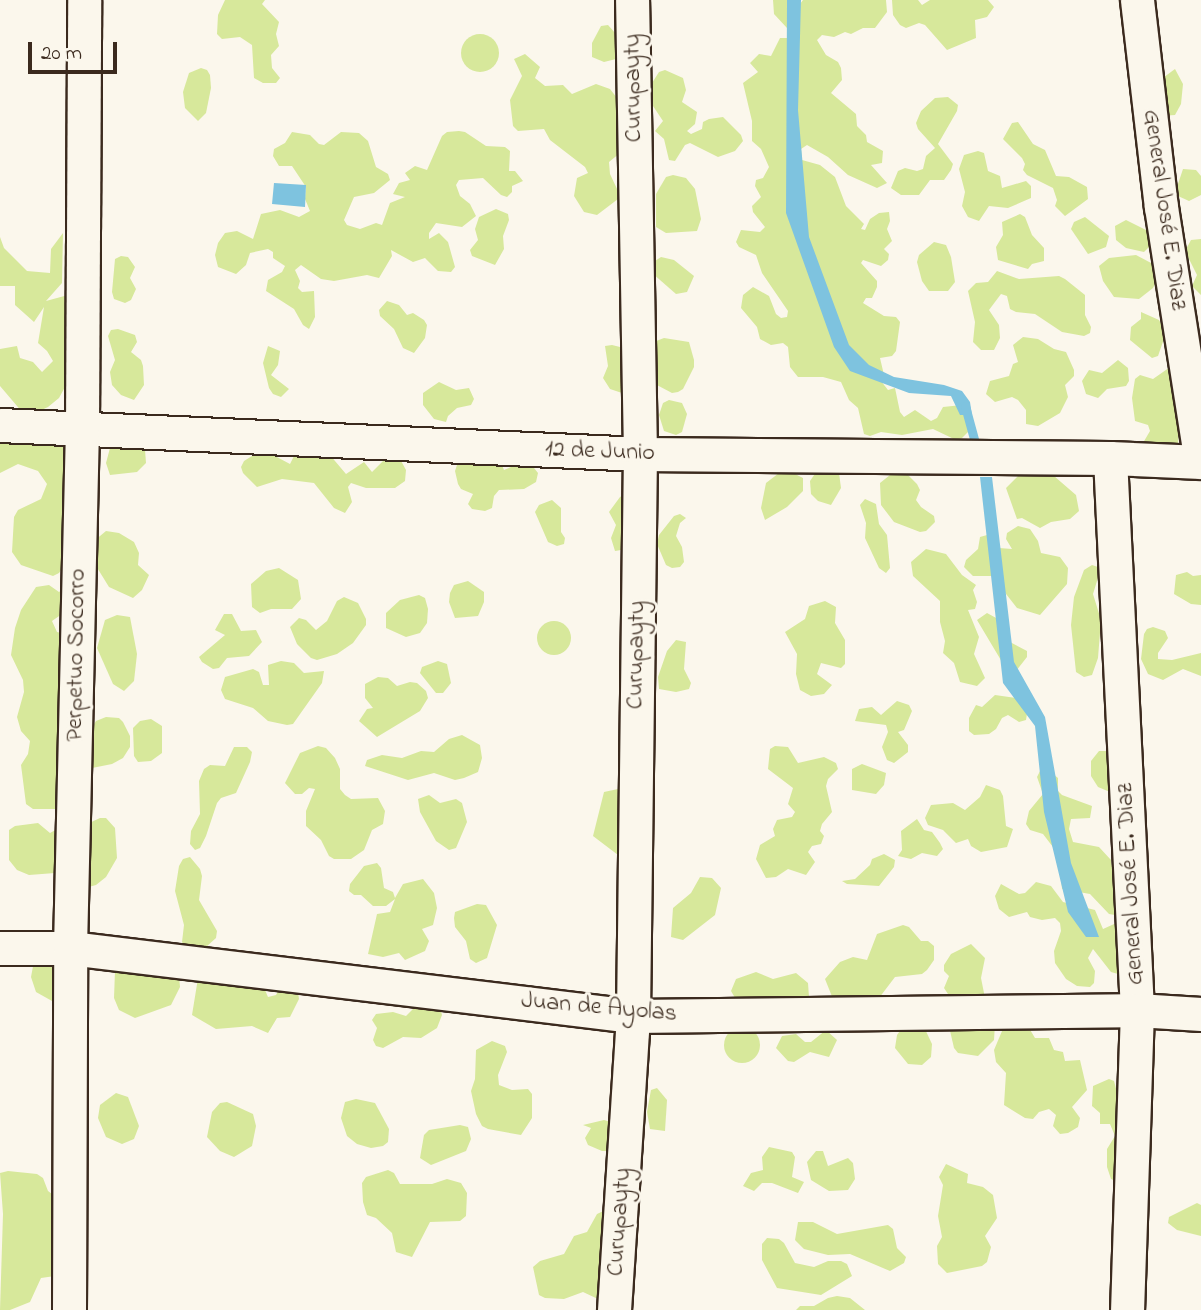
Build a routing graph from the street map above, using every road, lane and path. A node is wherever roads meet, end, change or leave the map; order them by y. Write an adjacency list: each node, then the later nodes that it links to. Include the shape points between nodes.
1 (84, 0): 5 (street, Perpetuo Socorro)
2 (632, 0): 6 (street, Curupayty)
3 (1137, 0): 8 (street, General José E. Diaz, via 1161,207)
4 (0, 425): 5 (street, 12 de Junio)
5 (82, 427): 6 (street, 12 de Junio); 10 (street, Perpetuo Socorro)
6 (640, 454): 7 (street, 12 de Junio); 13 (street, Curupayty)
7 (1110, 458): 8 (street, 12 de Junio); 11 (street, General José E. Diaz)
8 (1201, 462)
9 (0, 948): 10 (street, Juan de Ayolas)
10 (70, 948): 13 (street, Juan de Ayolas); 14 (street, Perpetuo Socorro)
11 (1137, 1010): 12 (street, Juan de Ayolas); 13 (street, Juan de Ayolas); 16 (street, General José E. Diaz)
12 (1201, 1014)
13 (633, 1016): 15 (street, Curupayty)
14 (69, 1310)
15 (614, 1310)
16 (1127, 1310)

